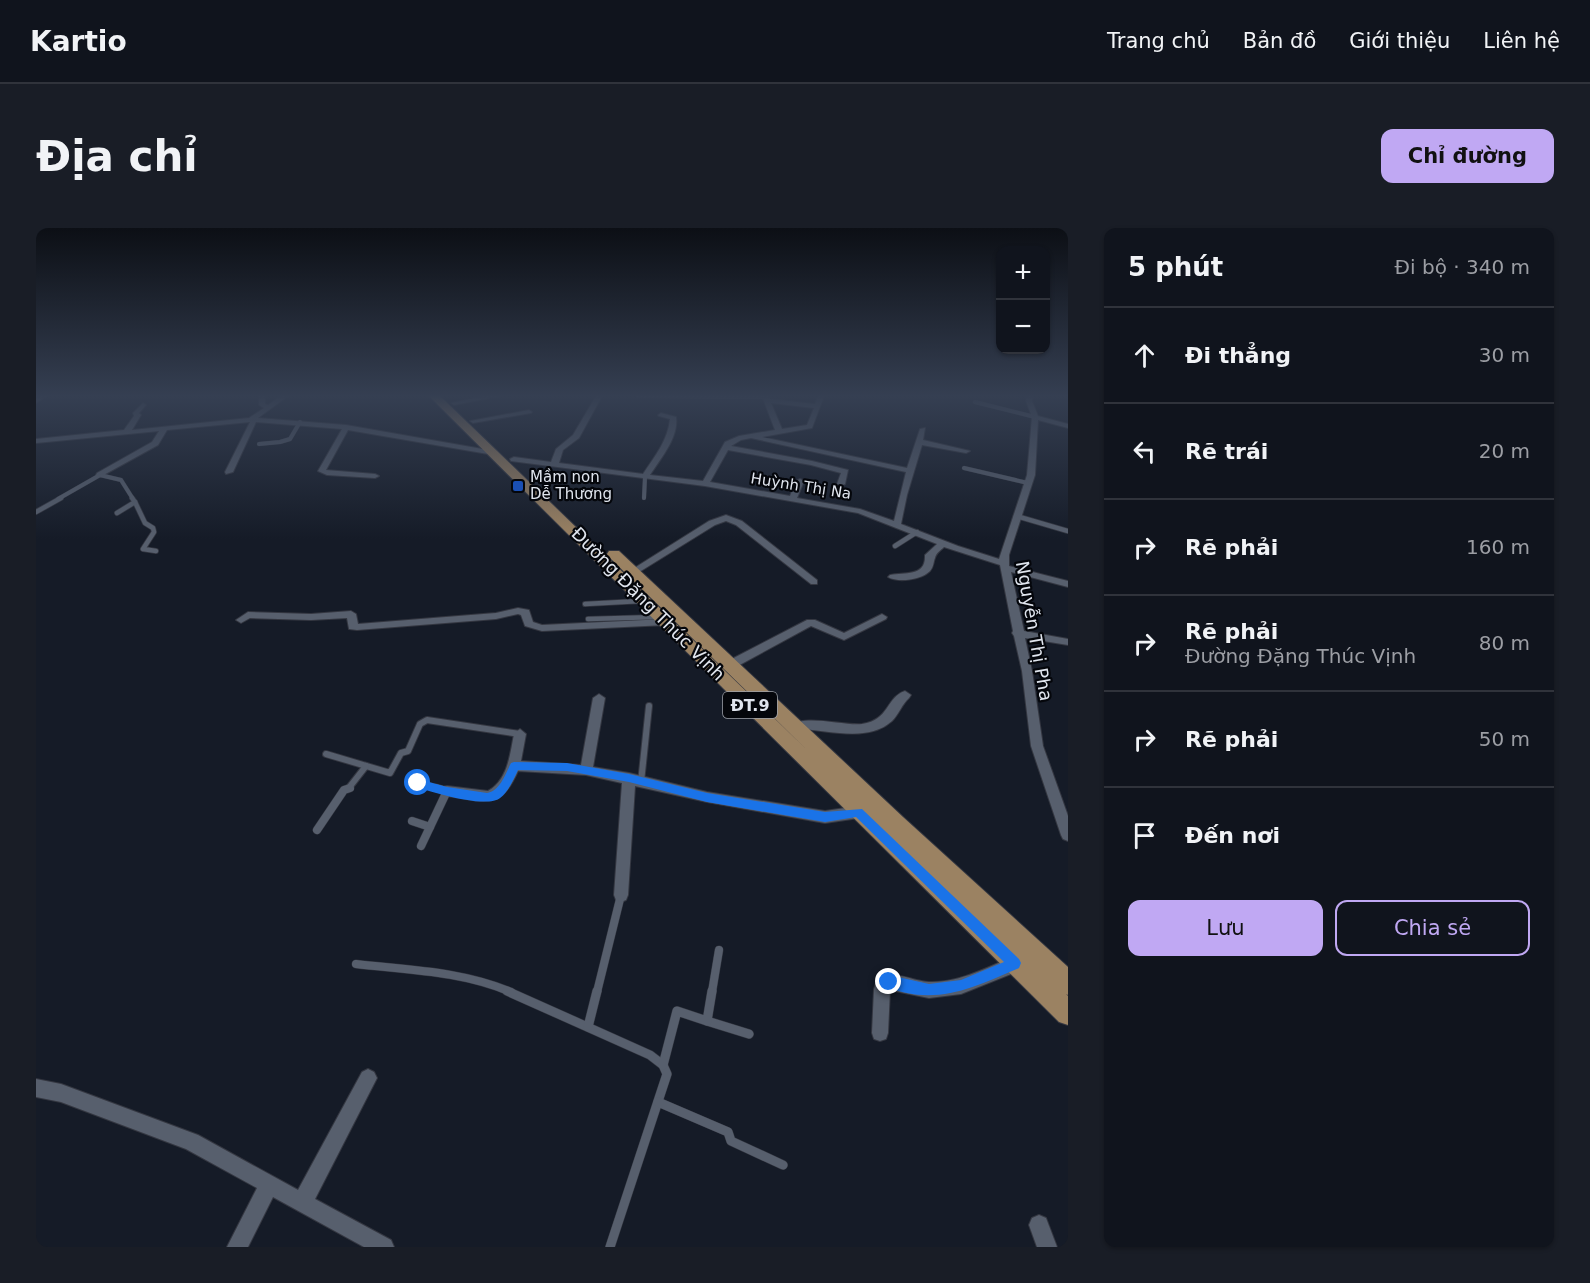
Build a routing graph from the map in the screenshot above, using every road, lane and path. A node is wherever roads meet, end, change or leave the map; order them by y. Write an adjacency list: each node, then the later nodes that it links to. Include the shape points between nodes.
1 (154, 444): 22 (street)
2 (242, 444): 21 (street)
3 (337, 444): 23 (street, via 322,471)
4 (440, 444): 16 (street)
5 (484, 444): 16 (main road, Đường Đặng Thúc Vịnh / ĐT.9)
6 (497, 444): 17 (main road, Đường Đặng Thúc Vịnh / ĐT.9)
7 (567, 444): 18 (street)
8 (665, 444): 24 (street)
9 (731, 444): 14 (street)
10 (785, 444): 20 (street)
11 (920, 444): 20 (street)
12 (928, 444): 15 (street)
13 (1033, 444): 26 (street, Nguyễn Thị Pha)
14 (726, 447): 27 (street); 28 (street, via 845,472)
15 (966, 451)
16 (494, 453): 46 (main road, Đường Đặng Thúc Vịnh / ĐT.9)
17 (514, 459): 18 (street, Huỳnh Thị Na); 42 (main road, Đường Đặng Thúc Vịnh / ĐT.9)
18 (554, 465): 24 (street, Huỳnh Thị Na)
19 (964, 468): 26 (lane)
20 (911, 471): 35 (street)
21 (229, 472)
22 (100, 475): 31 (lane, via 121,480); 32 (lane)
23 (375, 476)
24 (645, 477): 27 (street, Huỳnh Thị Na); 29 (lane)
25 (800, 481): 30 (street)
26 (1028, 483): 34 (street, Nguyễn Thị Pha)
27 (705, 484): 30 (street, Huỳnh Thị Na)
28 (841, 484)
29 (644, 498)
30 (792, 500): 35 (street, Huỳnh Thị Na, via 860,511)
31 (135, 502): 33 (lane); 40 (lane, via 154,532 143,549)
32 (36, 512)
33 (117, 513)
34 (1016, 516): 36 (lane); 41 (street, Nguyễn Thị Pha, via 1004,555)
35 (897, 525): 37 (street, Huỳnh Thị Na)
36 (1068, 531)
37 (917, 532): 38 (street, Huỳnh Thị Na); 39 (lane)
38 (943, 543): 41 (street, Huỳnh Thị Na); 43 (street, via 930,555 924,573)
39 (895, 546)
40 (156, 551)
41 (1005, 566): 45 (street, Huỳnh Thị Na); 52 (street, Nguyễn Thị Pha)
42 (633, 572): 44 (street, via 726,518 739,523); 54 (main road, Đường Đặng Thúc Vịnh / ĐT.9)
43 (893, 577)
44 (814, 582)
45 (1068, 584)
46 (644, 601): 47 (lane); 50 (main road, Đường Đặng Thúc Vịnh / ĐT.9)
47 (585, 604)
48 (882, 616): 54 (street, via 844,637 811,622)
49 (588, 619): 50 (lane)
50 (663, 619): 51 (street, via 537,627 529,624 525,612 518,611 357,627 353,627 351,614 344,613 310,617 248,615); 67 (main road, Đường Đặng Thúc Vịnh / ĐT.9)
51 (241, 621)
52 (1017, 633): 53 (street); 71 (street, Nguyễn Thị Pha, via 1027,671 1037,746)
53 (1068, 642)
54 (730, 665): 58 (main road, Đường Đặng Thúc Vịnh / ĐT.9)
55 (905, 695): 58 (street, via 888,718 876,726)
56 (599, 698): 63 (street)
57 (649, 706): 64 (lane)
58 (796, 727): 77 (main road, Đường Đặng Thúc Vịnh / ĐT.9)
59 (520, 734): 61 (lane, via 427,720 420,724 408,751 401,753 390,773); 62 (street)
60 (326, 754): 61 (lane)
61 (366, 766): 70 (lane)
62 (514, 766): 63 (street); 66 (street, via 496,796)
63 (586, 770): 64 (street)
64 (635, 780): 67 (street, via 825,817); 73 (street)
65 (418, 783): 66 (lane)
66 (447, 791): 69 (lane)
67 (859, 812): 75 (main road, Đường Đặng Thúc Vịnh / ĐT.9)
68 (412, 821): 69 (lane)
69 (430, 827): 72 (lane)
70 (317, 830)
71 (1068, 834)
72 (421, 846)
73 (621, 895): 80 (lane)
74 (719, 950): 79 (lane)
75 (1015, 963): 78 (main road, Đường Đặng Thúc Vịnh / ĐT.9); 81 (street, via 961,986 929,990 884,983)
76 (356, 964): 80 (lane, via 456,975 494,985)
77 (1068, 983)
78 (1068, 1013)
79 (707, 1021): 82 (lane); 83 (lane, via 677,1011)
80 (588, 1027): 83 (lane, via 650,1054)
81 (880, 1033)
82 (749, 1034)
83 (663, 1065): 86 (lane, via 667,1074)
84 (368, 1078): 89 (street)
85 (36, 1088): 88 (street, via 61,1092 191,1142)
86 (658, 1102): 87 (lane, via 728,1132 731,1141); 93 (lane)
87 (783, 1165)
88 (269, 1184): 89 (street); 91 (street)
89 (302, 1203): 92 (street)
90 (1039, 1225): 94 (street)
91 (237, 1247)
92 (384, 1247)
93 (610, 1247)
94 (1047, 1247)

